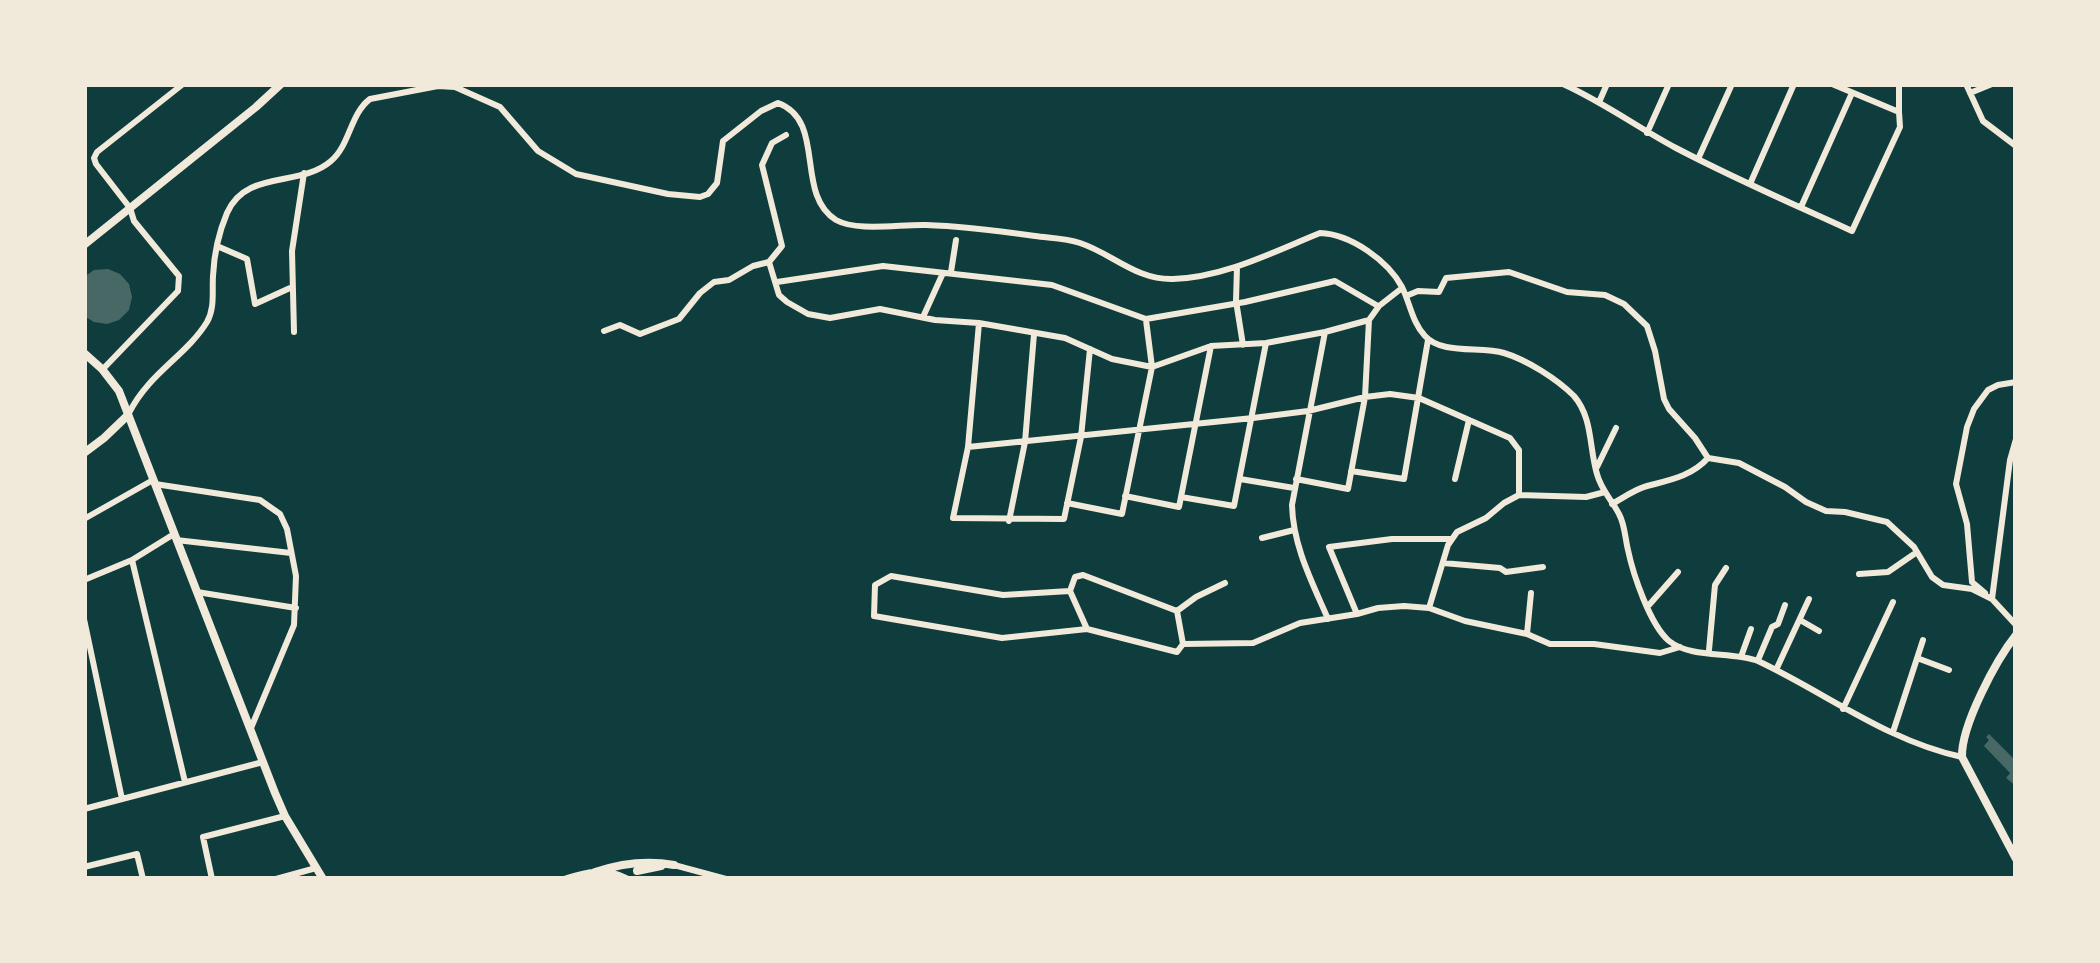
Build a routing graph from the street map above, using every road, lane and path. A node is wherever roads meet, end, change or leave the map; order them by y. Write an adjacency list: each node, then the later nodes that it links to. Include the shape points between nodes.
1 (183, 84): 23 (street, via 94,158)
2 (280, 84): 11 (street)
3 (1563, 84): 14 (street)
4 (1607, 84): 14 (street)
5 (1669, 84): 16 (street)
6 (1732, 84): 19 (street)
7 (1794, 84): 21 (street)
8 (1832, 84): 13 (street)
9 (1899, 84): 15 (street)
10 (1992, 84): 12 (street)
11 (272, 88): 23 (street)
12 (1968, 88): 18 (street, via 1983,121)
13 (1852, 93): 15 (street); 22 (street)
14 (1600, 100): 16 (street)
15 (1899, 112): 22 (street, via 1900,127 1852,231)
16 (1647, 133): 19 (street)
17 (786, 135): 27 (street, via 762,165 782,246)
18 (2016, 146)
19 (1698, 159): 21 (street)
20 (304, 173): 26 (street, via 238,196); 28 (street, via 332,161 370,99 455,87 500,107 538,152 576,174 700,197 717,182 723,141 778,103 804,132 820,203 847,224 1067,240 1167,280); 31 (street)
21 (1750, 184): 22 (street)
22 (1801, 207)
23 (130, 208): 25 (street); 50 (street, via 179,276 178,291)
24 (956, 240): 29 (street)
25 (84, 244)
26 (217, 246): 31 (street, via 247,259 255,304); 55 (street, via 210,317)
27 (769, 262): 30 (street); 39 (street, via 714,281 679,319 640,334 620,325)
28 (1237, 267): 32 (street, via 1331,234 1376,257); 33 (street)
29 (947, 273): 30 (street, via 883,266); 35 (street); 36 (street, via 1052,286)
30 (777, 282): 35 (street, via 779,295 808,314 880,309)
31 (291, 288): 40 (street)
32 (1404, 292): 34 (street); 43 (street); 66 (street, via 1439,292 1446,278 1509,272 1624,304 1647,326 1669,409)
33 (1236, 301): 34 (street, via 1335,281); 36 (street); 45 (street)
34 (1378, 306): 37 (street)
35 (923, 317): 38 (street)
36 (1146, 320): 49 (street)
37 (1369, 320): 41 (street); 52 (street)
38 (979, 323): 42 (street); 64 (street)
39 (604, 331)
40 (294, 332)
41 (1324, 332): 44 (street); 54 (street)
42 (1034, 333): 47 (street); 63 (street)
43 (1428, 340): 53 (street); 68 (street, via 1510,355 1564,388 1583,409)
44 (1266, 343): 45 (street); 56 (street)
45 (1243, 345): 46 (street)
46 (1210, 346): 49 (street); 58 (street)
47 (1090, 349): 49 (street); 61 (street)
48 (84, 353): 50 (street)
49 (1152, 367): 60 (street)
50 (102, 369): 55 (street)
51 (2016, 382): 100 (street, via 1981,397 1956,484 1972,582)
52 (1365, 397): 53 (street); 54 (street); 67 (street)
53 (1419, 398): 57 (street); 67 (street, via 1404,479)
54 (1308, 411): 56 (street); 72 (street)
55 (129, 415): 65 (street); 71 (street)
56 (1252, 418): 58 (street); 69 (street)
57 (1468, 420): 70 (street); 75 (street, via 1516,444)
58 (1195, 424): 60 (street); 77 (street)
59 (1616, 428): 68 (street)
60 (1139, 430): 61 (street); 76 (street)
61 (1082, 436): 63 (street); 78 (street)
62 (2016, 440): 73 (street)
63 (1025, 442): 64 (street); 81 (street)
64 (968, 447): 81 (street, via 953,518)
65 (84, 453)
66 (1708, 458): 79 (street); 86 (street, via 1739,463 1826,511 1887,522)
67 (1351, 470): 72 (street, via 1348,488)
68 (1595, 470): 74 (street)
69 (1240, 479): 72 (street); 77 (street, via 1234,506)
70 (1455, 479)
71 (154, 482): 80 (street); 83 (street); 87 (street, via 260,500 280,514)
72 (1295, 484): 82 (street)
73 (2012, 488): 100 (street)
74 (1604, 492): 75 (street); 79 (street)
75 (1519, 495): 85 (street)
76 (1125, 496): 77 (street, via 1179,507); 78 (street, via 1122,514)
77 (1181, 496)
78 (1067, 502): 81 (street, via 1064,520)
79 (1612, 504): 103 (street)
80 (84, 519)
81 (1009, 521)
82 (1294, 530): 84 (street); 109 (street)
83 (175, 537): 87 (street); 88 (street); 97 (street)
84 (1262, 538)
85 (1451, 539): 89 (street); 107 (street, via 1329,548)
86 (1918, 552): 93 (street, via 1888,572); 100 (street, via 1943,584)
87 (291, 553): 104 (street)
88 (132, 560): 94 (street); 131 (street)
89 (1443, 563): 90 (street, via 1506,572); 105 (street)
90 (1543, 567)
91 (1726, 568): 120 (street, via 1714,585)
92 (1678, 572): 103 (street)
93 (1859, 574)
94 (84, 580)
95 (1226, 583): 106 (street)
96 (1070, 591): 106 (street, via 1083,575); 112 (street); 112 (street, via 1003,595 891,576 875,585 874,616 1002,638)
97 (197, 592): 104 (street); 127 (street)
98 (1531, 593): 115 (street)
99 (1809, 599): 110 (street)
100 (1992, 599): 111 (street)
101 (1894, 602): 126 (street)
102 (1785, 605): 123 (street)
103 (1648, 606): 119 (street)
104 (296, 608): 127 (street)
105 (1429, 608): 107 (street); 115 (street)
106 (1177, 611): 118 (street)
107 (1357, 614): 109 (street)
108 (84, 619): 132 (street)
109 (1328, 619): 118 (street, via 1253,643)
110 (1800, 620): 114 (street); 124 (street)
111 (2016, 625)
112 (1087, 629): 118 (street, via 1177,652)
113 (1751, 629): 121 (street)
114 (1820, 631)
115 (1527, 634): 119 (street, via 1550,644 1660,653)
116 (2015, 637): 129 (street, via 1987,682)
117 (1923, 640): 122 (street)
118 (1184, 644)
119 (1680, 647): 120 (street)
120 (1709, 652): 121 (street)
121 (1742, 655): 123 (street)
122 (1917, 658): 125 (street); 128 (street)
123 (1757, 661): 124 (street)
124 (1776, 670): 126 (street)
125 (1948, 670)
126 (1844, 710): 128 (street)
127 (250, 730): 130 (street)
128 (1892, 732): 129 (street)
129 (1962, 757): 135 (street)
130 (263, 763): 131 (street); 134 (street)
131 (185, 782): 132 (street)
132 (122, 799): 133 (street)
133 (84, 808)
134 (285, 816): 138 (street); 142 (street, via 202,837)
135 (2016, 859)
136 (674, 865): 139 (street); 140 (street); 147 (street)
137 (84, 867): 141 (street, via 137,854)
138 (316, 868): 143 (street); 144 (street)
139 (595, 872): 145 (street); 146 (street)
140 (637, 872)
141 (143, 879)
142 (212, 879)
143 (276, 879)
144 (323, 879)
145 (567, 879)
146 (626, 879)
147 (726, 879)

